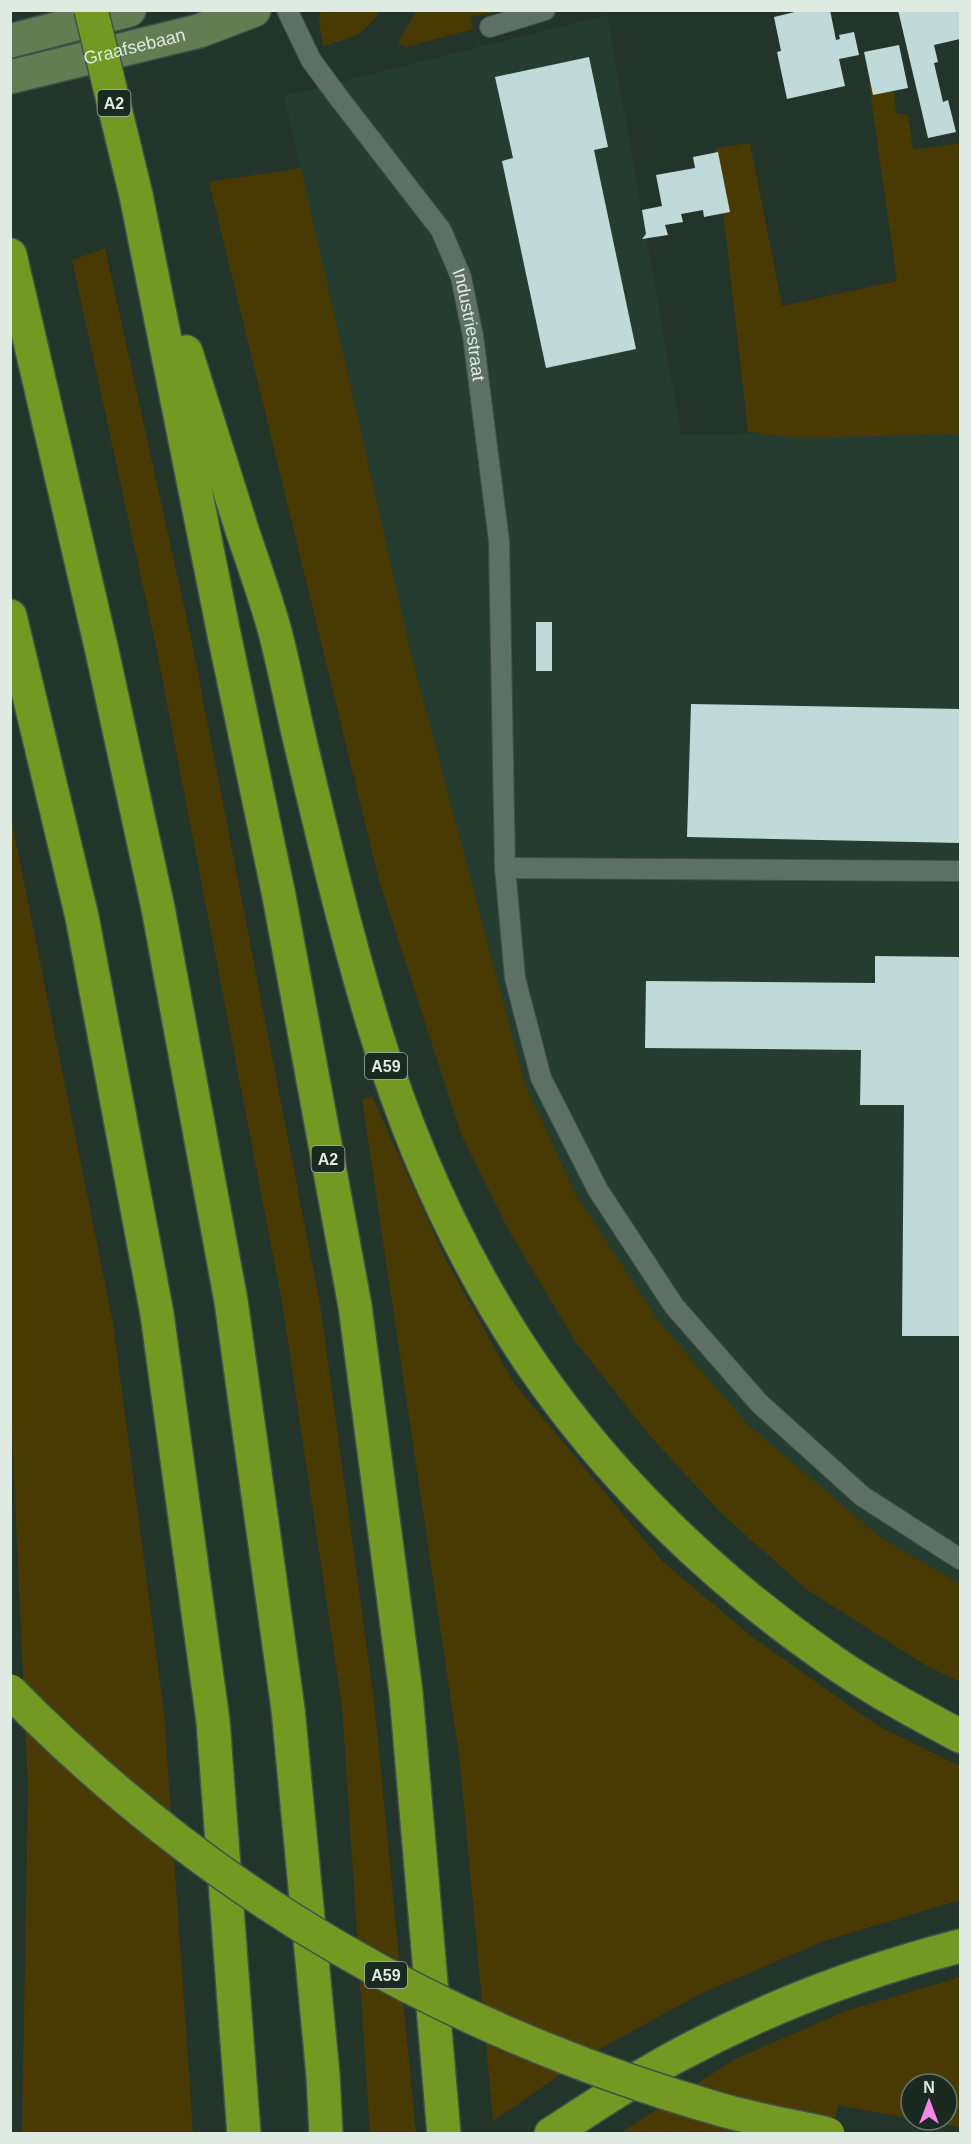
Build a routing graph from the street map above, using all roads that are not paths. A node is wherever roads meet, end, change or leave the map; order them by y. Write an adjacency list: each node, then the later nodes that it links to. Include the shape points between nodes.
1 (91, 10): 9 (highway, A2, bridge)
2 (129, 10): 7 (main road, Graafsebaan)
3 (254, 10): 8 (main road, Graafsebaan, via 199,31)
4 (286, 10): 12 (lane, Industriestraat, via 311,60 441,230 460,277 473,336 499,541)
5 (545, 10): 6 (lane)
6 (490, 27)
7 (10, 40)
8 (10, 77)
9 (136, 195): 16 (highway, A59, via 273,627 337,894 374,1028 414,1142 462,1246 532,1365 566,1411 604,1458 684,1540 777,1622 892,1700); 20 (highway, A2, via 279,896 356,1306 406,1693)
10 (10, 255): 19 (highway, via 155,897 231,1301 288,1709)
11 (10, 616): 18 (highway, via 82,917 157,1314 213,1721)
12 (505, 868): 13 (lane); 14 (lane, Industriestraat, via 515,978 541,1078 598,1190 674,1306 759,1403 862,1496)
13 (960, 871)
14 (960, 1559)
15 (10, 1691): 22 (highway, A59, bridge, via 98,1776 199,1857 295,1923 362,1962 470,2018 624,2080 724,2110)
16 (960, 1736)
17 (960, 1946): 21 (highway, via 851,1978 724,2032)
18 (244, 2133)
19 (326, 2133)
20 (444, 2133)
21 (550, 2133)
22 (828, 2133)

